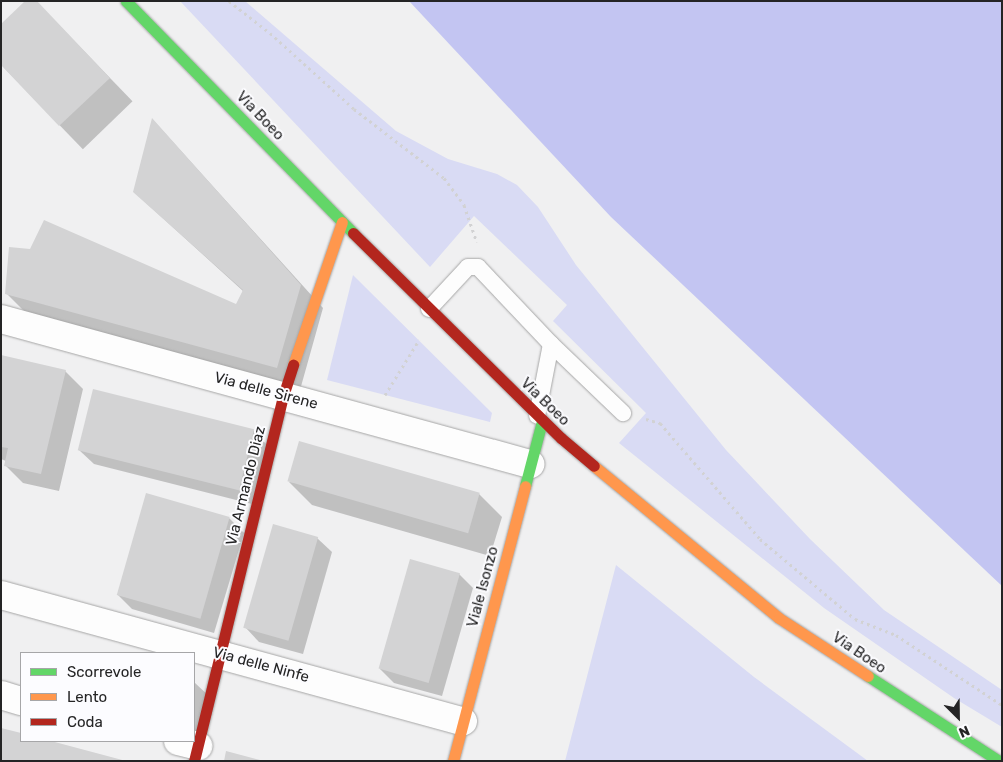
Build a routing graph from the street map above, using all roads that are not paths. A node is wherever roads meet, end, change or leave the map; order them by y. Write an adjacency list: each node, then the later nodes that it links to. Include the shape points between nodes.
1 (126, 1): 2 (street, Via Boeo)
2 (342, 222): 3 (street, Via Boeo); 6 (street, Via Armando Diaz)
3 (429, 309): 5 (lane, via 468,267 478,267); 8 (street, Via Boeo)
4 (1, 319): 6 (street, Via delle Sirene)
5 (551, 344): 7 (lane); 8 (lane)
6 (283, 396): 9 (street, Via delle Sirene); 11 (street, Via Armando Diaz)
7 (623, 413)
8 (539, 419): 9 (street, Viale Isonzo); 17 (street, Via Boeo, via 652,516 779,618)
9 (530, 464): 14 (street, Viale Isonzo)
10 (1, 595): 11 (street, Via delle Ninfe)
11 (220, 654): 14 (street, Via delle Ninfe); 15 (street, Via Armando Diaz)
12 (1, 696): 13 (street)
13 (20, 701)
14 (463, 721): 16 (street, Viale Isonzo)
15 (195, 733)
16 (453, 761)
17 (999, 761)

